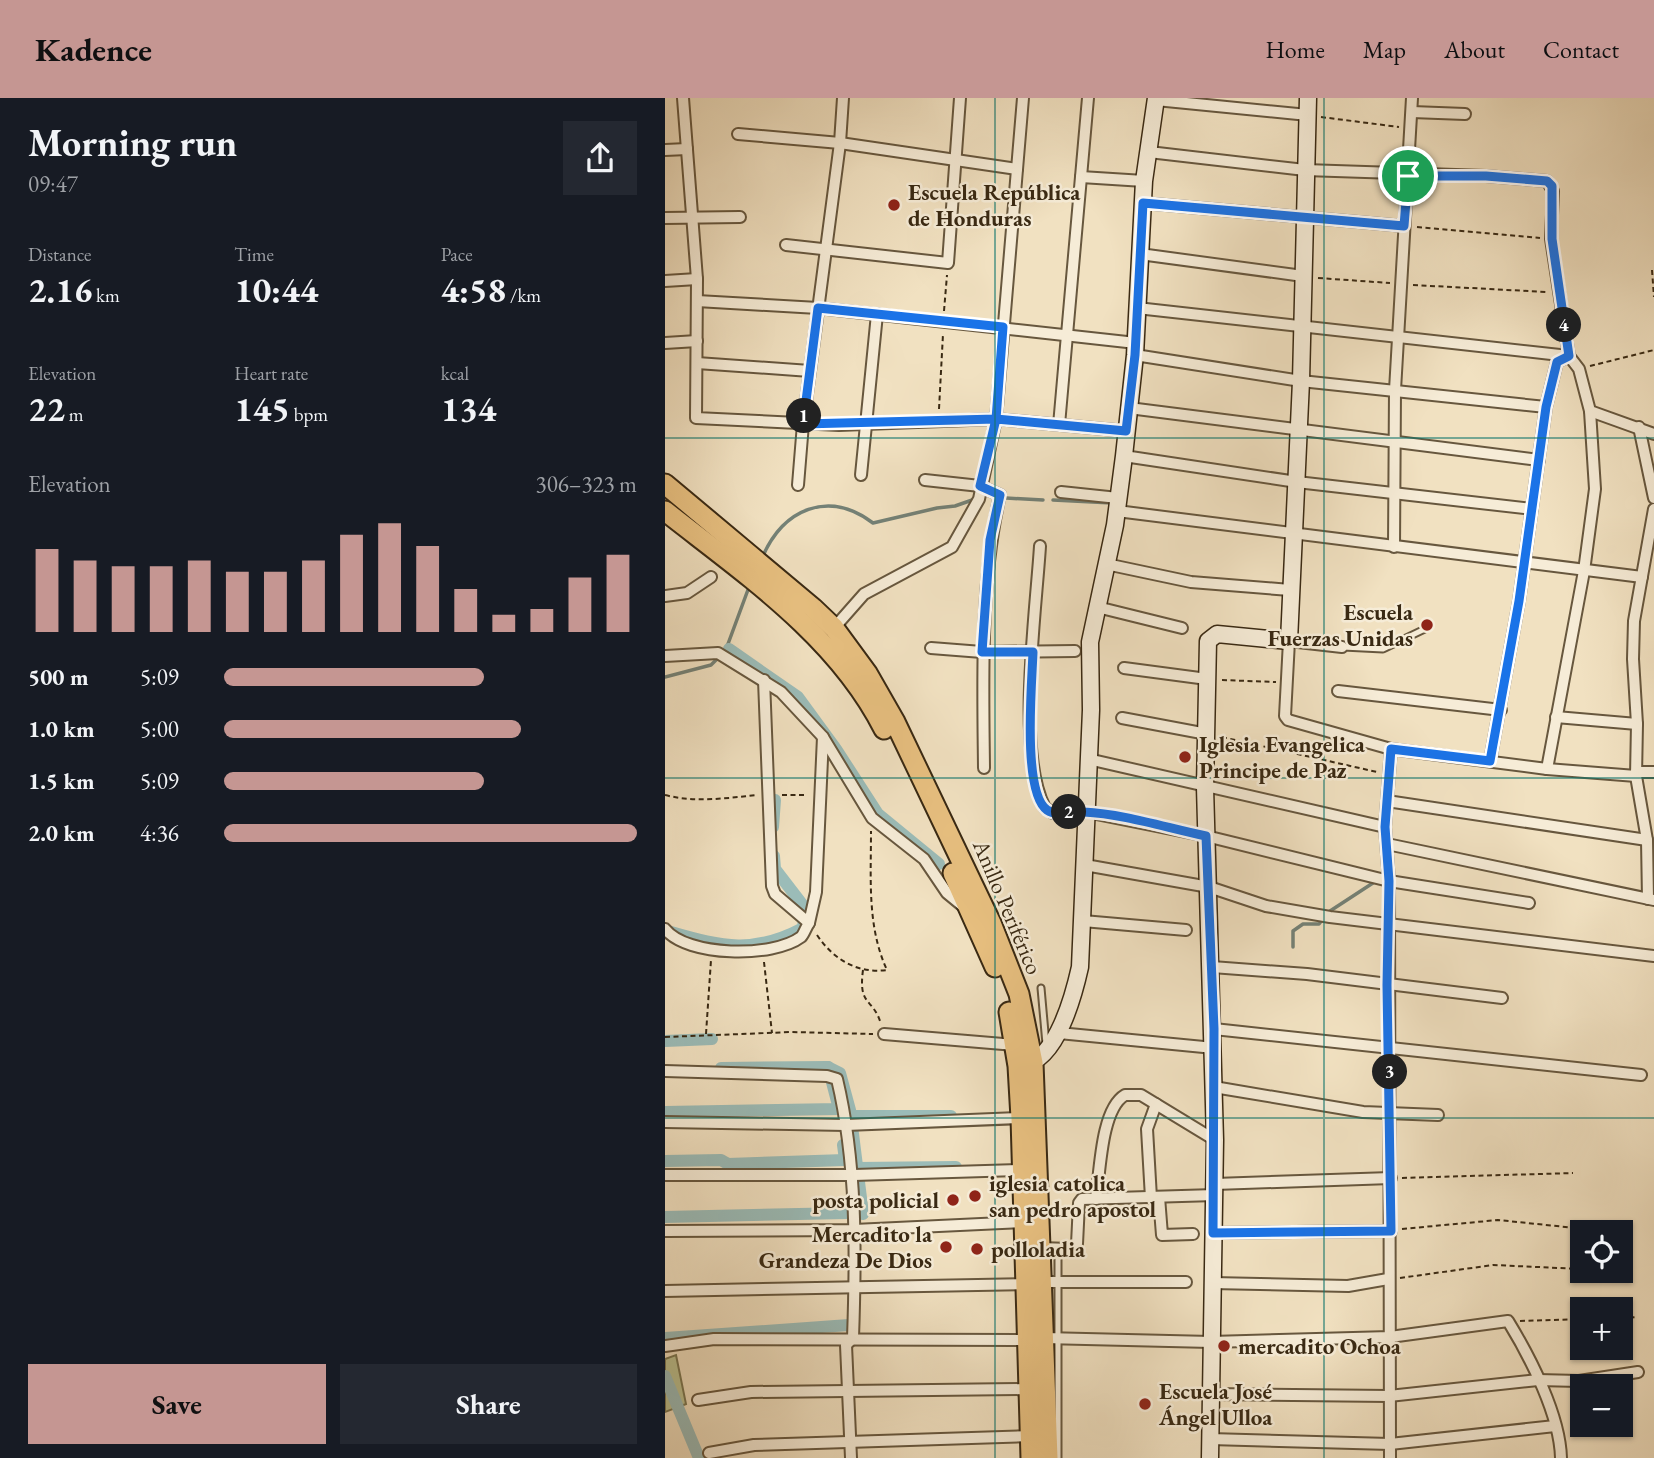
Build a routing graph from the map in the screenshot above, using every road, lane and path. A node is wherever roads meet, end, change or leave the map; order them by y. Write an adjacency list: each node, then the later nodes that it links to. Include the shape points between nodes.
1 (683, 98): 15 (street)
2 (843, 98): 14 (street)
3 (960, 98): 18 (street)
4 (1023, 98): 19 (street)
5 (1088, 98): 22 (street)
6 (1308, 98): 11 (street)
7 (1412, 98): 9 (street)
8 (1156, 99): 11 (street); 17 (street)
9 (1412, 112): 10 (street); 12 (street)
10 (1465, 114)
11 (1308, 115): 12 (path); 20 (street)
12 (1410, 129): 21 (street)
13 (738, 134): 14 (street)
14 (840, 144): 18 (street); 32 (street)
15 (687, 149): 16 (street); 27 (street)
16 (665, 150)
17 (1149, 152): 20 (street); 23 (street)
18 (955, 161): 19 (street); 34 (street)
19 (1017, 169): 47 (street)
20 (1305, 170): 21 (street); 28 (street)
21 (1408, 176): 29 (street); 30 (street, via 1547,181 1553,191)
22 (1081, 177): 23 (street); 49 (street)
23 (1144, 181): 24 (street)
24 (1143, 203): 28 (street); 33 (street)
25 (740, 217): 27 (street)
26 (665, 218): 27 (street)
27 (693, 219): 37 (street)
28 (1305, 219): 29 (street); 36 (street)
29 (1404, 226): 30 (path); 39 (street)
30 (1552, 239): 40 (street)
31 (786, 245): 32 (street)
32 (825, 249): 34 (street); 43 (street)
33 (1140, 254): 36 (street); 44 (street)
34 (948, 262): 46 (path)
35 (1652, 270): 41 (path)
36 (1303, 276): 39 (path); 48 (street)
37 (697, 279): 38 (street); 42 (street)
38 (665, 281)
39 (1401, 284): 40 (path); 50 (street)
40 (1558, 293): 55 (street)
41 (1654, 297)
42 (697, 302): 43 (street); 51 (street)
43 (818, 308): 45 (street); 58 (street)
44 (1137, 308): 48 (street); 53 (street)
45 (877, 314): 46 (street); 67 (street)
46 (943, 321): 47 (street); 65 (path)
47 (1003, 327): 49 (street); 64 (street)
48 (1301, 328): 50 (street); 59 (street)
49 (1066, 333): 53 (street); 68 (street)
50 (1400, 335): 55 (street); 60 (street)
51 (697, 341): 52 (street); 56 (street)
52 (665, 343)
53 (1135, 349): 59 (street); 62 (street)
54 (1654, 350): 57 (path)
55 (1569, 356): 57 (street); 61 (street, via 1557,362)
56 (697, 363): 58 (street); 66 (street, via 696,418)
57 (1579, 369): 63 (street)
58 (810, 371): 66 (street)
59 (1301, 381): 60 (street); 71 (street)
60 (1395, 390): 61 (street); 73 (street)
61 (1546, 407): 75 (street)
62 (1129, 408): 70 (street); 71 (street)
63 (1590, 411): 69 (street); 94 (street, via 1595,489)
64 (996, 419): 65 (street); 68 (street); 81 (street)
65 (938, 420): 67 (street)
66 (803, 424): 67 (street); 80 (street)
67 (867, 424): 76 (street)
68 (1059, 425): 70 (street)
69 (1639, 427): 72 (street); 84 (street)
70 (1126, 431): 74 (street)
71 (1298, 431): 73 (street); 78 (street)
72 (1654, 434)
73 (1397, 443): 75 (street); 83 (street)
74 (1124, 456): 78 (street); 85 (street)
75 (1539, 460): 86 (street)
76 (861, 475)
77 (925, 480): 81 (street)
78 (1297, 482): 83 (street); 89 (street)
79 (665, 484): 101 (highway, Anillo Periférico)
80 (798, 485)
81 (980, 486): 101 (street, via 967,526 952,547 864,594); 107 (street, via 1000,495 990,540)
82 (1061, 492): 85 (street)
83 (1397, 494): 86 (street); 91 (street)
84 (1654, 498)
85 (1117, 504): 89 (street); 92 (street)
86 (1532, 509): 93 (street)
87 (1654, 509): 96 (street)
88 (667, 516): 145 (highway, Anillo Periférico, via 809,629 849,673 902,763)
89 (1292, 534): 91 (street); 97 (street)
90 (1040, 546): 108 (street)
91 (1394, 547): 93 (street)
92 (1106, 564): 97 (street, via 1191,582); 99 (street)
93 (1525, 564): 94 (street); 115 (street)
94 (1584, 571): 96 (street); 116 (street)
95 (711, 577): 98 (street, via 687,593)
96 (1642, 577): 118 (street, via 1634,621)
97 (1290, 590): 103 (street)
98 (665, 596)
99 (1097, 607): 102 (street); 122 (street, via 1090,642)
100 (1429, 627): 104 (lane, via 1383,649)
101 (834, 628): 169 (highway, Anillo Periférico, via 895,722 991,923 1019,995)
102 (1182, 628)
103 (1289, 641): 104 (street); 111 (street, via 1211,635); 113 (street)
104 (1342, 647)
105 (931, 648): 107 (street)
106 (1075, 651): 108 (street)
107 (982, 652): 108 (street); 124 (street)
108 (1033, 652): 134 (street, via 1031,752 1038,794 1053,813)
109 (665, 656): 112 (street, via 718,653)
110 (1124, 668): 111 (street)
111 (1207, 679): 113 (path); 119 (street)
112 (764, 680): 120 (street); 131 (street)
113 (1288, 682): 121 (street, via 1288,720)
114 (1338, 691): 115 (street)
115 (1501, 710): 123 (street)
116 (1556, 717): 118 (street); 125 (street)
117 (1122, 718): 119 (street)
118 (1637, 724): 128 (street)
119 (1207, 734): 127 (path); 129 (street)
120 (823, 737): 132 (street); 135 (street)
121 (1391, 749): 123 (street); 127 (street)
122 (1088, 759): 129 (street); 134 (street)
123 (1490, 761): 125 (street)
124 (984, 768)
125 (1546, 769): 128 (street)
126 (1654, 772): 128 (street)
127 (1388, 774): 133 (street)
128 (1636, 774): 138 (street)
129 (1205, 786): 136 (street); 137 (street)
130 (665, 794): 131 (path, via 707,800)
131 (768, 795): 132 (path); 146 (street, via 772,886)
132 (819, 796): 146 (street, via 816,892)
133 (1387, 801): 136 (street); 138 (street)
134 (1086, 812): 137 (street); 140 (street)
135 (872, 818): 145 (street, via 924,859 947,893); 155 (path, via 873,924 876,947 887,971)
136 (1385, 827): 139 (street)
137 (1206, 836): 141 (street); 142 (street)
138 (1647, 840): 143 (street)
139 (1387, 844): 141 (street); 143 (street)
140 (1085, 865): 142 (street); 147 (street)
141 (1387, 880): 144 (street); 148 (street)
142 (1209, 887): 148 (street, via 1265,906); 154 (street)
143 (1651, 900)
144 (1529, 903)
145 (971, 913): 165 (highway, Anillo Periférico, via 993,961)
146 (805, 920): 151 (street, via 802,936); 155 (path, via 827,950)
147 (1083, 921): 149 (street); 160 (street, via 1076,989)
148 (1387, 925): 153 (street); 156 (street)
149 (1186, 930)
150 (669, 934): 152 (street)
151 (764, 948): 152 (street); 161 (path)
152 (712, 950): 163 (path)
153 (1654, 957)
154 (1212, 967): 156 (street); 159 (street)
155 (863, 970): 162 (path, via 863,999 880,1019)
156 (1387, 985): 158 (street); 168 (street)
157 (1041, 988): 166 (lane)
158 (1502, 998)
159 (1214, 1029): 167 (street); 168 (street)
160 (1059, 1032): 166 (street); 167 (street)
161 (772, 1034): 162 (path); 163 (path)
162 (884, 1034): 165 (street)
163 (706, 1035): 164 (path)
164 (665, 1037)
165 (1015, 1045): 169 (highway, Anillo Periférico)
166 (1046, 1048): 169 (street)
167 (1214, 1048): 172 (street)
168 (1390, 1050): 171 (street); 174 (street)
169 (1025, 1064): 176 (highway, Anillo Periférico); 195 (highway, Anillo Periférico)
170 (665, 1071): 178 (street, via 829,1076 837,1079)
171 (1640, 1075)
172 (1214, 1087): 174 (street); 179 (street)
173 (1156, 1104): 179 (street); 186 (street, via 1147,1129); 187 (street, via 1132,1094 1119,1098 1106,1126)
174 (1390, 1114): 175 (street); 184 (street)
175 (1438, 1115)
176 (1021, 1118): 178 (street); 180 (highway, Anillo Periférico)
177 (665, 1122): 178 (street)
178 (852, 1124): 183 (street)
179 (1215, 1140): 185 (street)
180 (1022, 1170): 183 (street); 188 (highway, Anillo Periférico)
181 (1573, 1173): 184 (path)
182 (665, 1175): 183 (street)
183 (857, 1175): 190 (street)
184 (1391, 1178): 185 (street); 192 (street)
185 (1215, 1189): 186 (street); 193 (street)
186 (1155, 1198): 187 (street); 194 (street, via 1163,1235)
187 (1096, 1199): 195 (street, via 1079,1203 1077,1244 1070,1249)
188 (1024, 1222): 190 (street); 198 (highway, Anillo Periférico)
189 (1570, 1227): 192 (path, via 1498,1220)
190 (854, 1230): 191 (street); 201 (street)
191 (665, 1231)
192 (1391, 1231): 193 (street); 197 (street)
193 (1213, 1233): 200 (street)
194 (1193, 1234)
195 (1049, 1249): 198 (highway, Anillo Periférico)
196 (1570, 1268): 197 (path, via 1493,1265)
197 (1388, 1279): 200 (street, via 1348,1286); 207 (street)
198 (1042, 1282): 199 (street); 201 (street); 209 (highway, Anillo Periférico); 209 (lane)
199 (1186, 1282)
200 (1212, 1283): 210 (street)
201 (855, 1286): 202 (street); 208 (street)
202 (665, 1291)
203 (1633, 1317): 204 (path)
204 (1637, 1317)
205 (1570, 1319): 206 (path)
206 (1508, 1321): 207 (street); 213 (street)
207 (1390, 1336): 210 (street); 217 (street)
208 (853, 1338): 209 (street); 211 (street, via 714,1339); 215 (street, via 846,1345)
209 (1044, 1339): 210 (street); 214 (highway, Anillo Periférico); 227 (highway, Anillo Periférico); 228 (lane)
210 (1212, 1342): 216 (street)
211 (665, 1346)
212 (1638, 1372): 213 (street, via 1579,1381)
213 (1538, 1380): 217 (street); 219 (street)
214 (1029, 1389): 215 (street); 220 (highway, Anillo Periférico)
215 (848, 1392): 218 (street, via 751,1392); 222 (street)
216 (1211, 1394): 217 (street); 221 (street)
217 (1389, 1396): 223 (street)
218 (698, 1400)
219 (1555, 1426): 223 (street); 231 (street)
220 (1031, 1436): 222 (street); 226 (highway, Anillo Periférico)
221 (1210, 1438): 223 (street); 229 (street)
222 (850, 1441): 224 (street, via 754,1445); 225 (street)
223 (1390, 1444): 230 (street)
224 (709, 1453)
225 (851, 1458)
226 (1031, 1458)
227 (1048, 1458)
228 (1058, 1458)
229 (1210, 1458)
230 (1391, 1458)
231 (1562, 1458)

